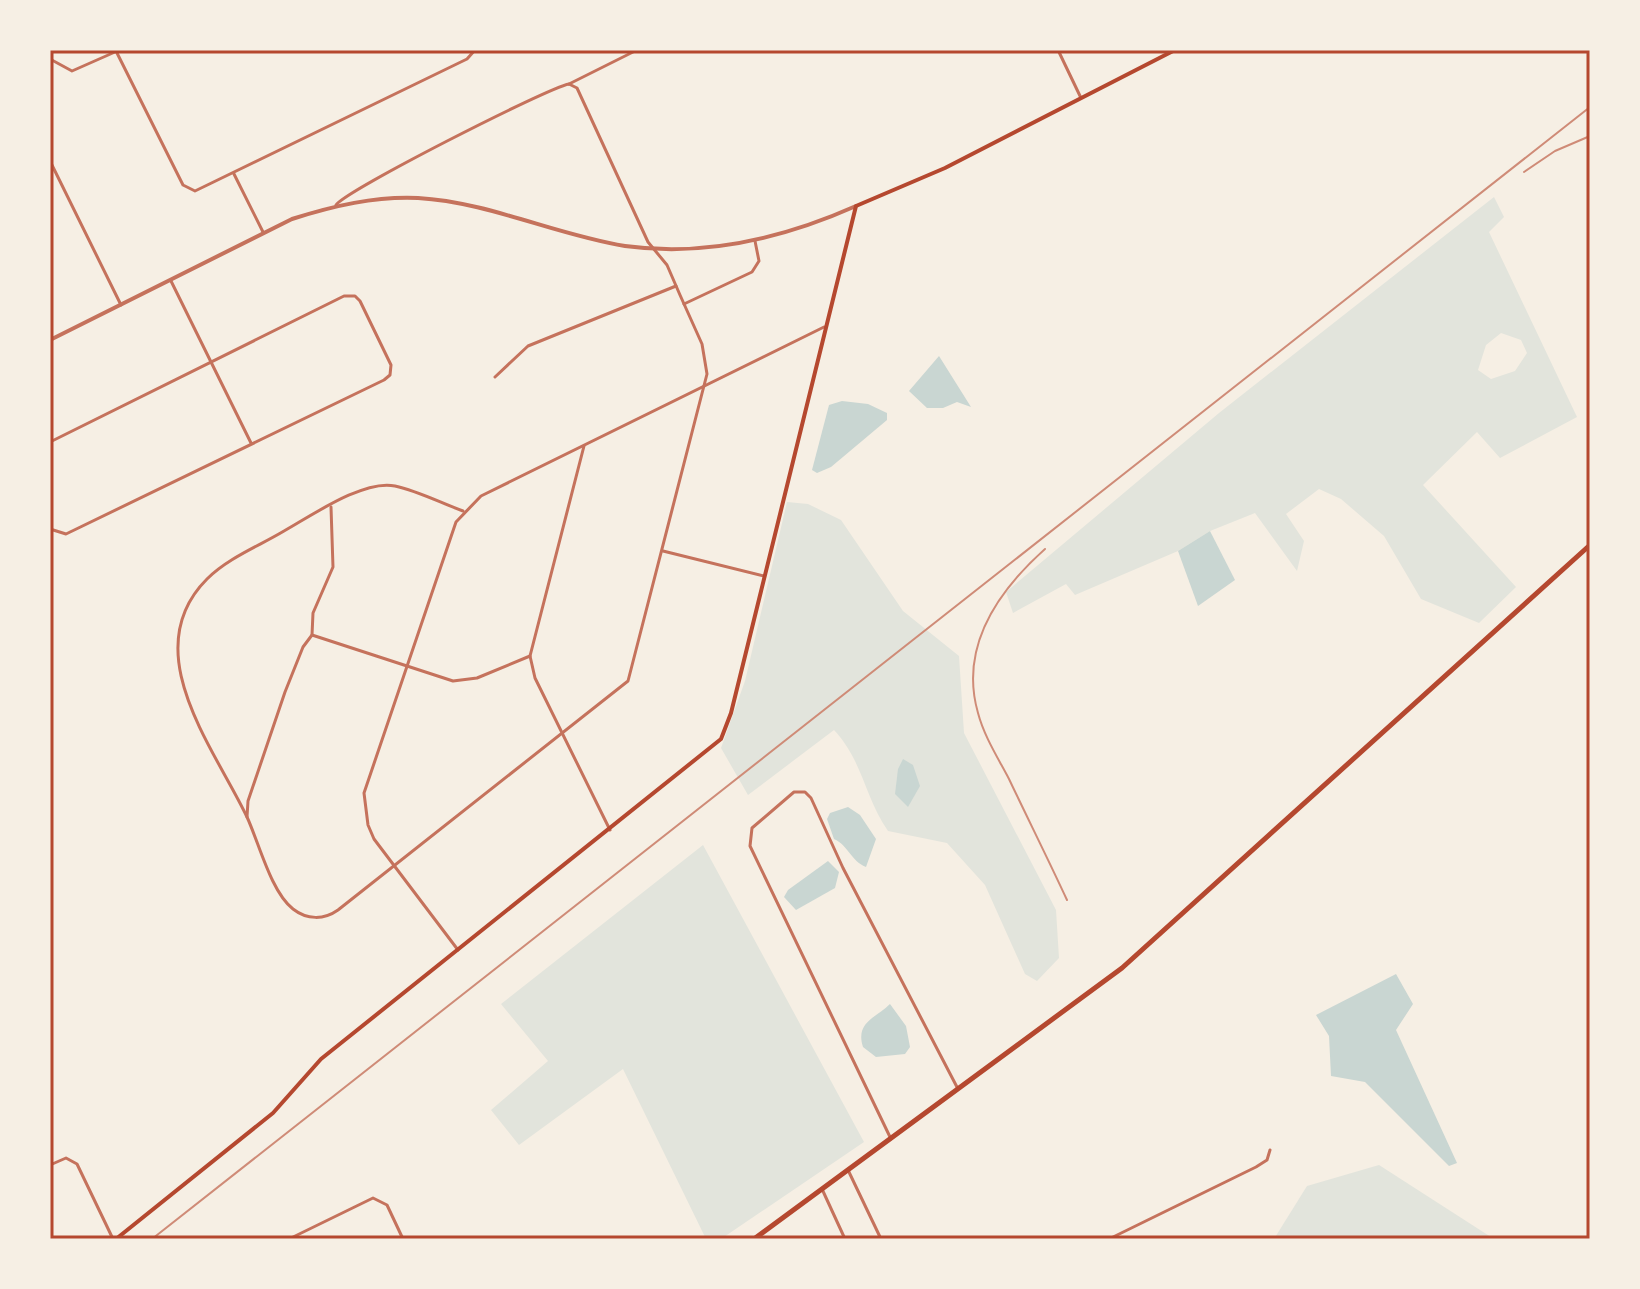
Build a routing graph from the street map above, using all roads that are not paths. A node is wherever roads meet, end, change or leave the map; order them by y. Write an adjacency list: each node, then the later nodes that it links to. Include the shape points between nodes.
1 (117, 50): 6 (street, via 72,71); 10 (street, via 183,185 201,189)
2 (475, 50): 10 (street, via 467,59)
3 (637, 50): 7 (street)
4 (1058, 50): 8 (street)
5 (1175, 50): 8 (main road)
6 (50, 59)
7 (569, 84): 11 (street, via 398,167); 15 (street, via 577,88 648,242)
8 (1081, 98): 12 (main road, via 945,168)
9 (50, 161): 19 (street)
10 (234, 174): 13 (street)
11 (335, 206): 13 (street); 15 (street, via 382,199 438,200)
12 (856, 206): 14 (street); 20 (main road)
13 (263, 232): 16 (street)
14 (755, 241): 15 (street); 18 (street, via 759,261 752,272)
15 (656, 248): 17 (street)
16 (171, 281): 19 (street); 22 (street)
17 (676, 286): 18 (street); 23 (street, via 528,346)
18 (684, 304): 24 (street, via 702,344)
19 (121, 305): 21 (street)
20 (825, 327): 24 (street); 33 (main road)
21 (50, 340)
22 (211, 361): 25 (street); 26 (street); 26 (street, via 344,296 360,301 391,370 384,380)
23 (495, 377)
24 (705, 386): 27 (street); 32 (street)
25 (50, 442)
26 (251, 443): 30 (street, via 66,534)
27 (584, 446): 29 (street, via 481,496); 35 (street)
28 (331, 506): 29 (street, via 360,490 384,485); 34 (street, via 335,558 313,613); 38 (street, via 220,568 198,589 181,625 178,662 183,686 219,769)
29 (463, 511): 36 (street)
30 (50, 529)
31 (1590, 545): 42 (main road, via 1163,933)
32 (663, 551): 33 (street); 37 (street, via 628,681)
33 (764, 576): 39 (main road, via 721,739)
34 (312, 635): 36 (street); 38 (street, via 285,692)
35 (530, 656): 36 (street, via 465,681 442,680); 37 (street)
36 (405, 667): 40 (street, via 364,793 368,825)
37 (562, 735): 39 (street); 40 (street)
38 (247, 817): 40 (street, via 289,905 304,915 332,914)
39 (610, 830): 41 (main road)
40 (393, 867): 41 (street)
41 (458, 950): 48 (main road, via 321,1059 257,1127)
42 (959, 1090): 43 (main road); 43 (street, via 811,798 794,792 752,828 750,846)
43 (891, 1139): 46 (main road)
44 (1270, 1150): 54 (street, via 1267,1160 1256,1167)
45 (50, 1165): 48 (street, via 66,1158 77,1164)
46 (848, 1170): 47 (main road); 53 (street)
47 (822, 1189): 51 (main road); 52 (street)
48 (114, 1239)
49 (289, 1239): 50 (street, via 373,1198 383,1201)
50 (403, 1239)
51 (754, 1239)
52 (845, 1239)
53 (881, 1239)
54 (1109, 1239)

